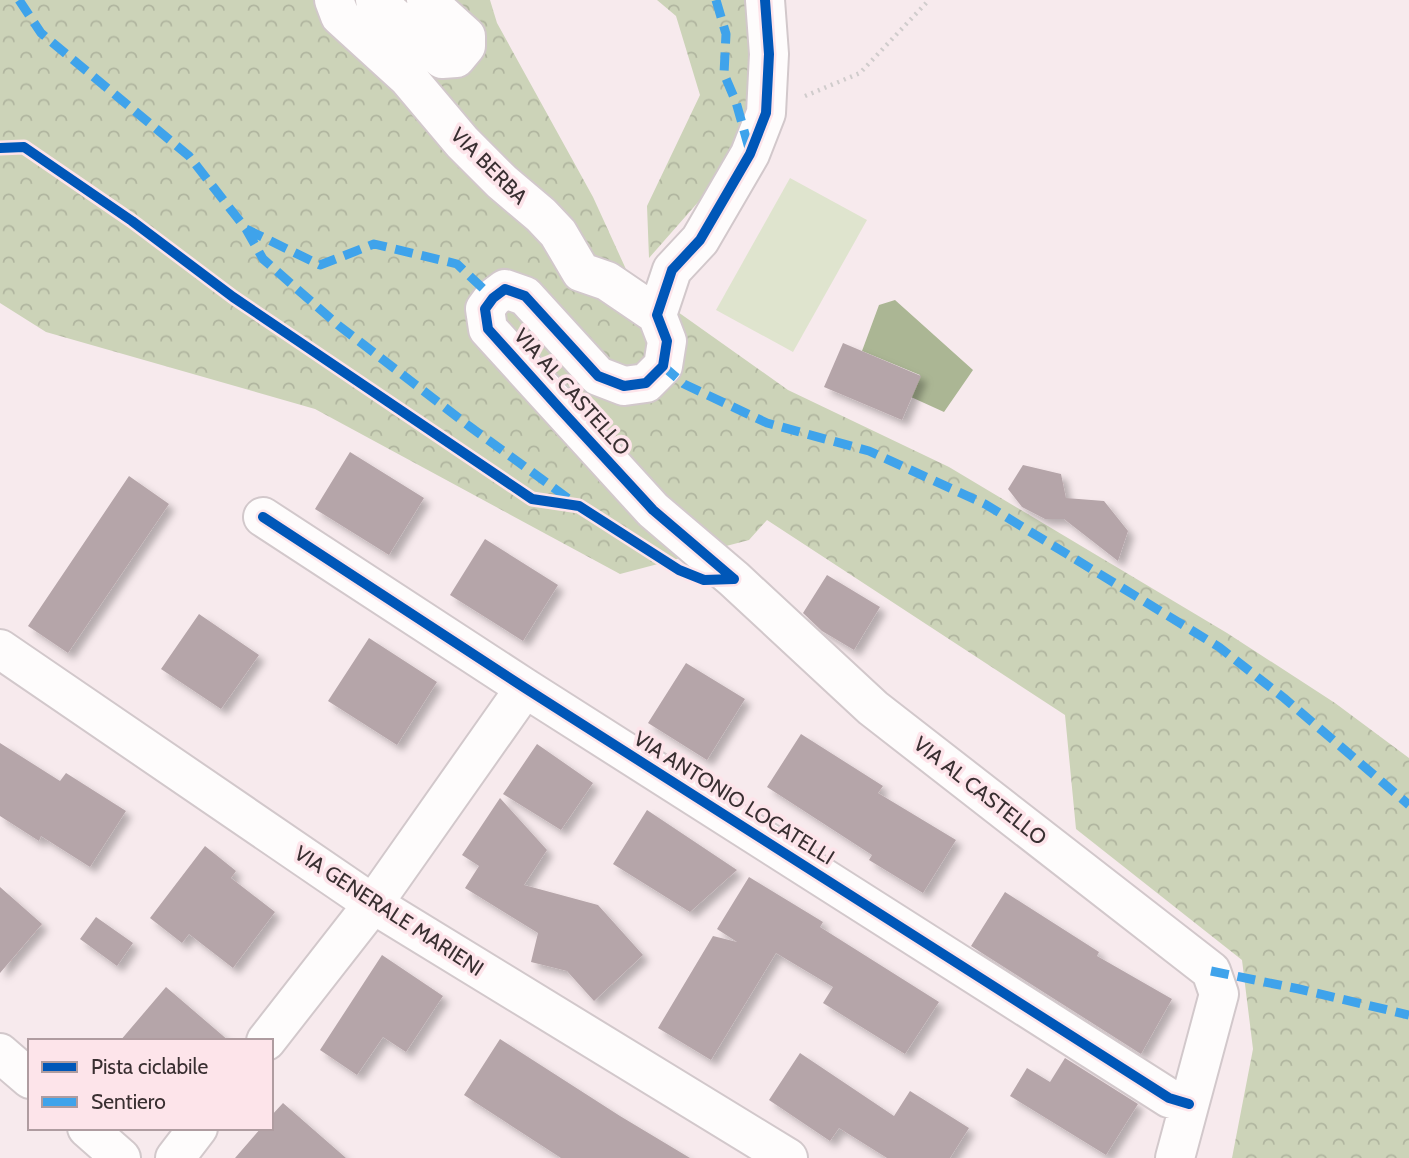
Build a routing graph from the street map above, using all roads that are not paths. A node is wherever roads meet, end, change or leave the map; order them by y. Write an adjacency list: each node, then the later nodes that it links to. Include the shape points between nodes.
1 (334, 0): 5 (street, VIA BERBA, via 340,16 408,78 462,142 558,233 581,272 607,281)
2 (376, 0): 3 (street, via 442,59 456,58 466,46 466,36)
3 (426, 0)
4 (765, 0): 5 (street, via 769,54 766,113 750,154 700,240 673,270)
5 (657, 315): 13 (street, VIA AL CASTELLO, via 667,341 663,366 646,383 624,386 598,376 525,296 505,289 485,309 488,329 653,509 873,708 1211,971 1219,994)
6 (263, 517): 8 (street, VIA ANTONIO LOCATELLI)
7 (0, 649): 9 (street, VIA GENERALE MARIENI)
8 (525, 688): 9 (street); 13 (street, VIA ANTONIO LOCATELLI, via 1158,1091)
9 (373, 904): 10 (street); 18 (street, VIA GENERALE MARIENI)
10 (268, 1039)
11 (0, 1053): 12 (street)
12 (28, 1077)
13 (1189, 1104): 19 (street)
14 (89, 1130): 16 (street)
15 (196, 1130): 17 (street)
16 (121, 1158)
17 (175, 1158)
18 (788, 1158)
19 (1175, 1158)

